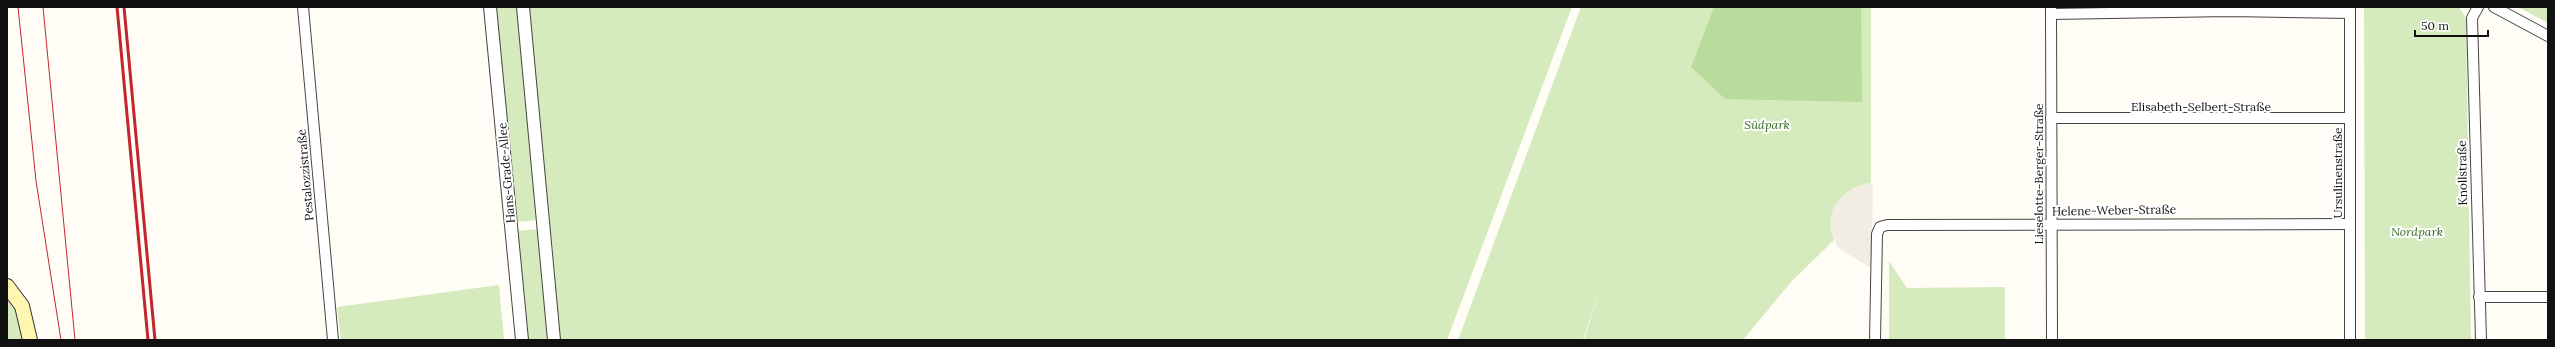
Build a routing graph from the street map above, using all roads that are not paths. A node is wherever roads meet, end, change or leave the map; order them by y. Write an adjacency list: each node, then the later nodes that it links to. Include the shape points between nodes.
1 (303, 7): 17 (street, Pestalozzistraße)
2 (490, 7): 18 (street, Hans-Grade-Allee)
3 (523, 7): 19 (street)
4 (2478, 7): 14 (street, Knollstraße, via 2472,18)
5 (2494, 7): 8 (street)
6 (2051, 10): 7 (street); 9 (street, Lieselotte-Berger-Straße)
7 (2350, 10): 10 (street, Ursulinenstraße)
8 (2548, 36)
9 (2051, 118): 10 (street, Elisabeth-Selbert-Straße); 11 (street, Lieselotte-Berger-Straße)
10 (2350, 118): 12 (street, Ursulinenstraße)
11 (2051, 224): 12 (street, Helene-Weber-Straße); 20 (street, Helene-Weber-Straße, via 1887,224 1880,227 1877,234); 21 (street, Lieselotte-Berger-Straße)
12 (2350, 224): 22 (street, Ursulinenstraße)
13 (7, 286): 16 (main road, via 22,306)
14 (2479, 297): 15 (street); 23 (street, Knollstraße)
15 (2548, 297)
16 (30, 340)
17 (333, 340)
18 (522, 340)
19 (554, 340)
20 (1875, 340)
21 (2052, 340)
22 (2350, 340)
23 (2480, 340)

